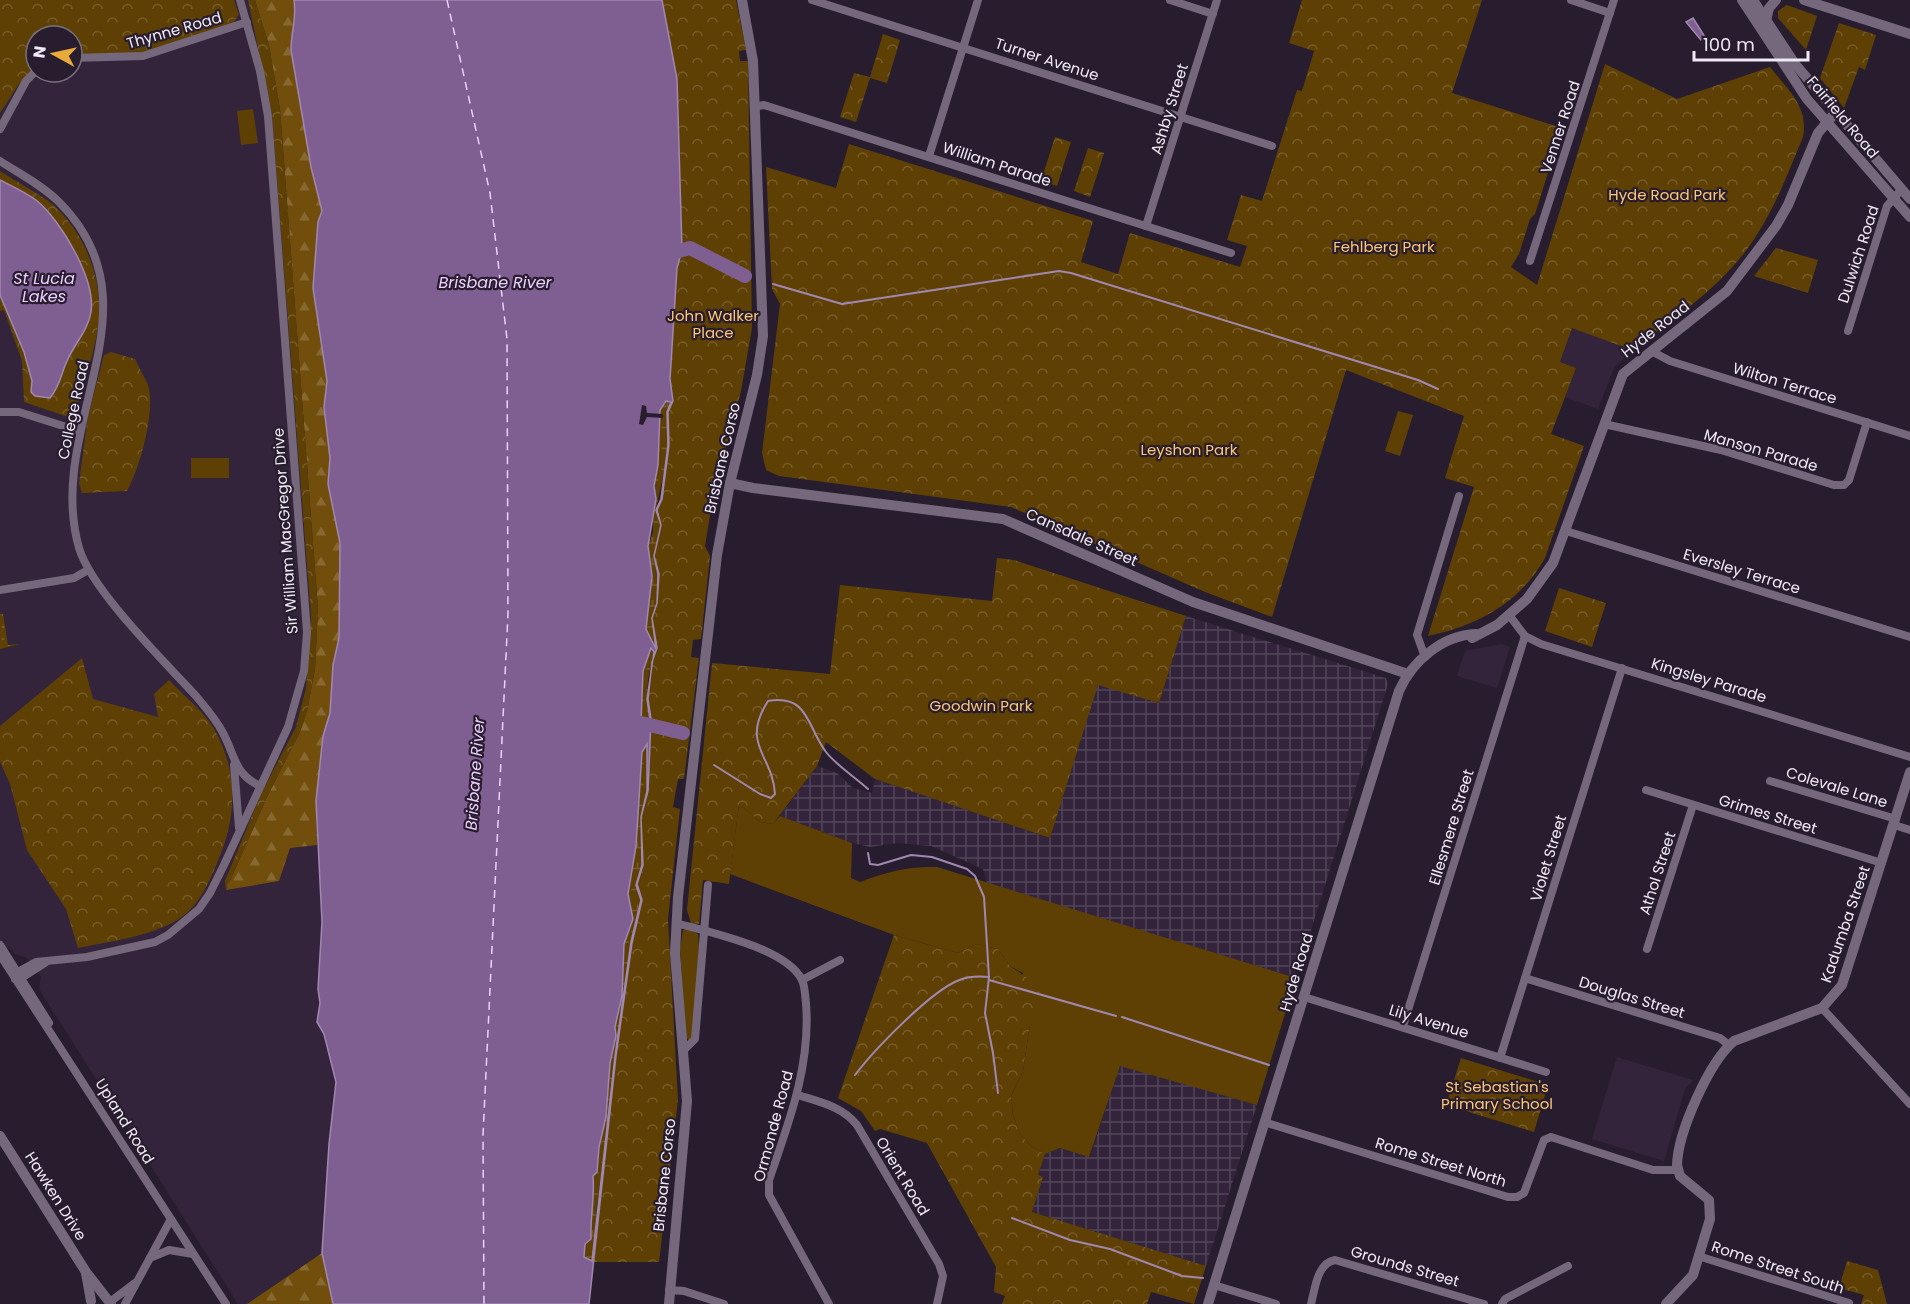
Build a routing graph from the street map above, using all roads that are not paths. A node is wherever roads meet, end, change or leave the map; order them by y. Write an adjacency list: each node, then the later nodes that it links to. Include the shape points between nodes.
1 (240, 0): 16 (street, Sir William MacGregor Drive)
2 (742, 0): 21 (street, Brisbane Corso, via 753,61)
3 (812, 0): 18 (street, Turner Avenue)
4 (978, 0): 18 (street)
5 (1170, 0): 14 (street)
6 (1217, 0): 14 (street, Ashby Street)
7 (1571, 0): 13 (street)
8 (1614, 0): 13 (street, Venner Road)
9 (1742, 0): 24 (street, Fairfield Road, via 1786,71)
10 (1753, 0): 15 (street, Fairfield Road)
11 (1776, 0): 15 (street, via 1768,8)
12 (1804, 0): 17 (street)
13 (1610, 13): 35 (street, Venner Road)
14 (1213, 14): 23 (street, Ashby Street)
15 (1766, 21): 22 (street, Fairfield Road)
16 (247, 22): 19 (street, Thynne Road, via 143,56); 58 (street, Sir William MacGregor Drive, via 268,116 307,632 298,699)
17 (1910, 33)
18 (964, 47): 23 (street, Turner Avenue); 27 (street)
19 (84, 58)
20 (24, 84): 25 (street)
21 (754, 107): 27 (street, William Parade, via 764,105); 43 (street, Brisbane Corso, via 763,336)
22 (1835, 113): 24 (street, Hyde Road); 29 (street, Fairfield Road)
23 (1180, 116): 26 (street, Turner Avenue); 33 (street, Ashby Street)
24 (1826, 122): 30 (street, Fairfield Road); 37 (street, Hyde Road, via 1788,205 1751,261 1727,291)
25 (0, 129)
26 (1272, 146)
27 (929, 156): 33 (street, William Parade)
28 (0, 161): 41 (street, College Road, via 59,201 85,233 99,263 103,328)
29 (1901, 190): 30 (street, Dulwich Road); 31 (street, Fairfield Road)
30 (1892, 199): 32 (street, Fairfield Road); 36 (street, Dulwich Road)
31 (1910, 199)
32 (1910, 217)
33 (1146, 226): 34 (street, William Parade)
34 (1231, 253)
35 (1530, 261)
36 (1848, 331)
37 (1653, 352): 39 (street, Wilton Terrace, via 1670,362); 40 (street, Hyde Road, via 1623,374)
38 (0, 412): 41 (street, via 19,412)
39 (1867, 422): 40 (street, Manson Parade, via 1850,480 1844,486 1721,450); 42 (street, Wilton Terrace)
40 (1604, 424): 45 (street, Hyde Road)
41 (80, 431): 46 (street, College Road, via 73,502 79,546)
42 (1910, 436)
43 (730, 483): 53 (street, Cansdale Street, via 1003,519 1193,602); 66 (street, Brisbane Corso, via 717,555)
44 (1459, 496): 51 (street, via 1416,634)
45 (1566, 531): 48 (street, Hyde Road, via 1543,581); 50 (street, Eversley Terrace)
46 (88, 570): 47 (street, via 74,578); 55 (street, College Road, via 206,707 224,734)
47 (0, 590)
48 (1509, 615): 49 (street); 51 (street, Hyde Road, via 1476,634 1438,645)
49 (1525, 636): 52 (street, Kingsley Parade); 77 (street, Ellesmere Street)
50 (1910, 637)
51 (1425, 657): 53 (street, Hyde Road)
52 (1622, 668): 54 (street, Kingsley Parade); 73 (street, Violet Street)
53 (1408, 674): 75 (street, Hyde Road, via 1396,699)
54 (1910, 757)
55 (234, 765): 58 (street, via 249,781); 62 (street, College Road)
56 (1910, 772): 61 (street, Kadumba Street)
57 (1770, 781): 61 (street, Colevale Lane)
58 (260, 786): 62 (street, Sir William MacGregor Drive)
59 (1646, 790): 60 (street, Grimes Street)
60 (1693, 804): 64 (street, Grimes Street); 69 (street, Athol Street)
61 (1895, 822): 63 (street, Colevale Lane); 64 (street, Kadumba Street)
62 (239, 828): 72 (street, Sir William MacGregor Drive, via 210,893 199,909 168,935 135,947 36,962)
63 (1910, 830)
64 (1882, 863): 76 (street, Kadumba Street, via 1842,986)
65 (708, 885): 67 (street, Brisbane Corso)
66 (676, 923): 67 (street); 79 (street, Brisbane Corso)
67 (704, 930): 74 (street, via 766,950); 79 (street, Brisbane Corso, via 695,1039)
68 (0, 945): 70 (street, Upland Road)
69 (1647, 950)
70 (3, 958): 72 (street, Upland Road)
71 (840, 960): 74 (street)
72 (18, 977): 87 (street, Upland Road)
73 (1525, 978): 78 (street, Douglas Street, via 1720,1038); 80 (street, Violet Street)
74 (802, 980): 82 (street, Ormonde Road, via 807,1021)
75 (1304, 997): 77 (street, Lily Avenue); 84 (street, Hyde Road)
76 (1822, 1008): 78 (street, Kadumba Street); 83 (street)
77 (1403, 1026): 80 (street, Lily Avenue)
78 (1729, 1046): 86 (street, via 1699,1091 1677,1157)
79 (684, 1050): 95 (street, Brisbane Corso, via 687,1101)
80 (1500, 1058): 81 (street, Lily Avenue)
81 (1546, 1072)
82 (798, 1095): 103 (street, Ormonde Road, via 769,1180 769,1195); 104 (street, Orient Road, via 836,1108 857,1125 939,1264 943,1276)
83 (1910, 1104)
84 (1264, 1122): 86 (street, Rome Street North, via 1508,1197 1524,1193 1544,1140 1551,1137 1653,1170); 94 (street, Hyde Road)
85 (0, 1136): 92 (street, Hawken Drive)
86 (1678, 1170): 89 (street, via 1707,1196 1710,1204 1710,1219)
87 (171, 1219): 88 (street, Upland Road); 90 (street)
88 (193, 1254): 90 (street, via 169,1250); 100 (street, Upland Road)
89 (1698, 1256): 98 (street, Rome Street South); 110 (street, via 1689,1281)
90 (149, 1259): 93 (street)
91 (1568, 1266): 109 (street)
92 (86, 1272): 96 (street, Hawken Drive); 97 (street, Hawken Drive)
93 (136, 1282): 96 (street); 99 (street)
94 (1214, 1285): 105 (street, Hyde Road); 106 (street)
95 (669, 1290): 101 (street, Brisbane Corso); 102 (street)
96 (109, 1301): 97 (street, Hawken Drive, via 97,1297)
97 (90, 1303)
98 (1849, 1303)
99 (125, 1304)
100 (226, 1304)
101 (669, 1304)
102 (724, 1304)
103 (829, 1304)
104 (937, 1304)
105 (1208, 1304)
106 (1276, 1304)
107 (1311, 1304): 108 (street, Grounds Street, via 1321,1269 1335,1260)
108 (1484, 1304)
109 (1502, 1304)
110 (1666, 1304)

